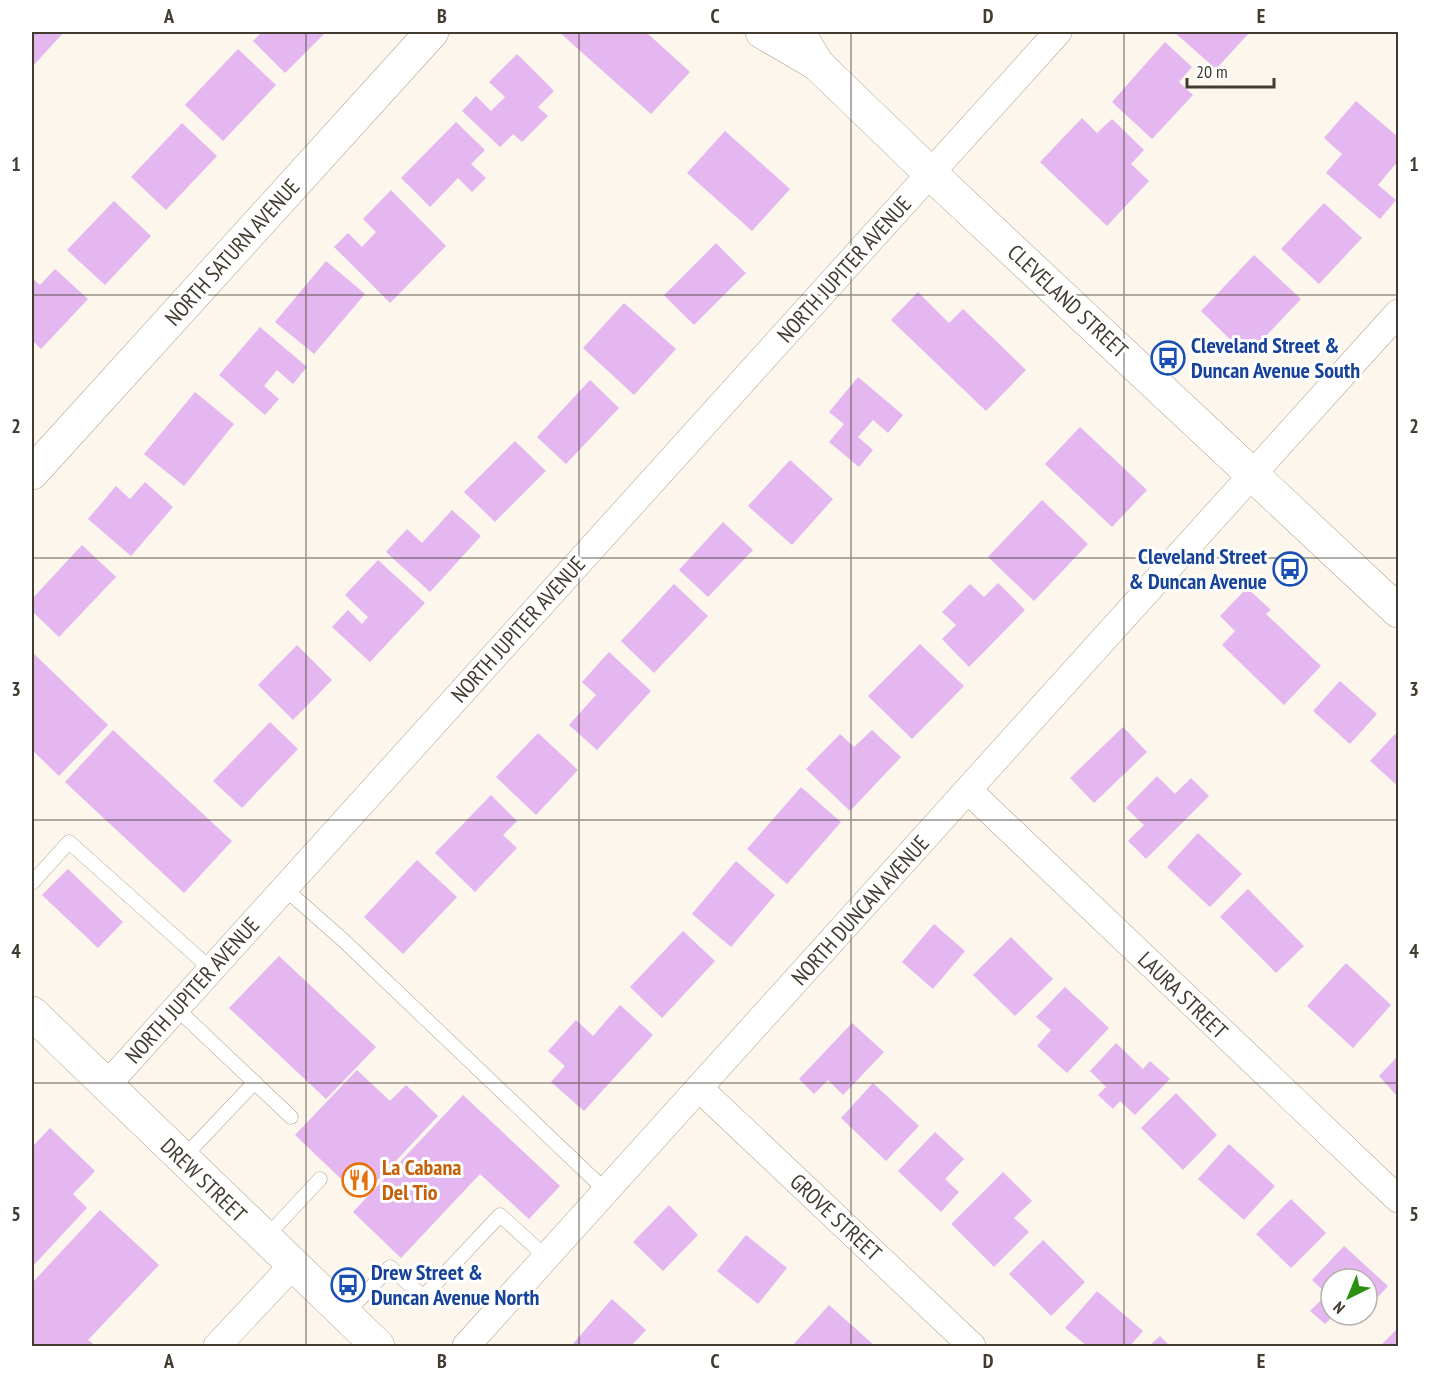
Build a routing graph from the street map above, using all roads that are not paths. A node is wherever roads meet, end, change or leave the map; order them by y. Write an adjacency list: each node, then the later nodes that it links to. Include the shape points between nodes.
1 (432, 32): 8 (street, NORTH SATURN AVENUE)
2 (762, 32): 5 (street, CLEVELAND STREET)
3 (798, 32): 5 (street, CLEVELAND STREET)
4 (1058, 32): 6 (street, NORTH JUPITER AVENUE)
5 (818, 65): 6 (street, CLEVELAND STREET)
6 (930, 173): 9 (street, CLEVELAND STREET); 13 (street, NORTH JUPITER AVENUE)
7 (1398, 313): 9 (street, NORTH DUNCAN AVENUE)
8 (32, 473)
9 (1254, 474): 10 (street, CLEVELAND STREET); 11 (street, NORTH DUNCAN AVENUE)
10 (1398, 611)
11 (968, 790): 19 (street, NORTH DUNCAN AVENUE); 24 (street, LAURA STREET)
12 (32, 883): 14 (lane, via 69,842)
13 (284, 888): 14 (street, NORTH JUPITER AVENUE); 23 (lane)
14 (211, 969): 15 (street, NORTH JUPITER AVENUE)
15 (176, 1008): 17 (lane); 18 (street, NORTH JUPITER AVENUE)
16 (32, 1012): 18 (street, DREW STREET)
17 (255, 1083): 20 (lane); 21 (lane)
18 (106, 1086): 21 (street, DREW STREET)
19 (699, 1088): 23 (street, NORTH DUNCAN AVENUE); 32 (street, GROVE STREET)
20 (291, 1118)
21 (182, 1159): 25 (street, DREW STREET)
22 (320, 1179): 25 (lane)
23 (606, 1191): 26 (street, NORTH DUNCAN AVENUE)
24 (1398, 1199)
25 (264, 1239): 27 (street, DREW STREET)
26 (546, 1257): 28 (lane, via 500,1215 423,1297 390,1267); 31 (street, NORTH DUNCAN AVENUE)
27 (292, 1266): 28 (street, DREW STREET); 29 (street)
28 (345, 1316): 30 (street, DREW STREET)
29 (217, 1347)
30 (378, 1347)
31 (466, 1347)
32 (972, 1347)

